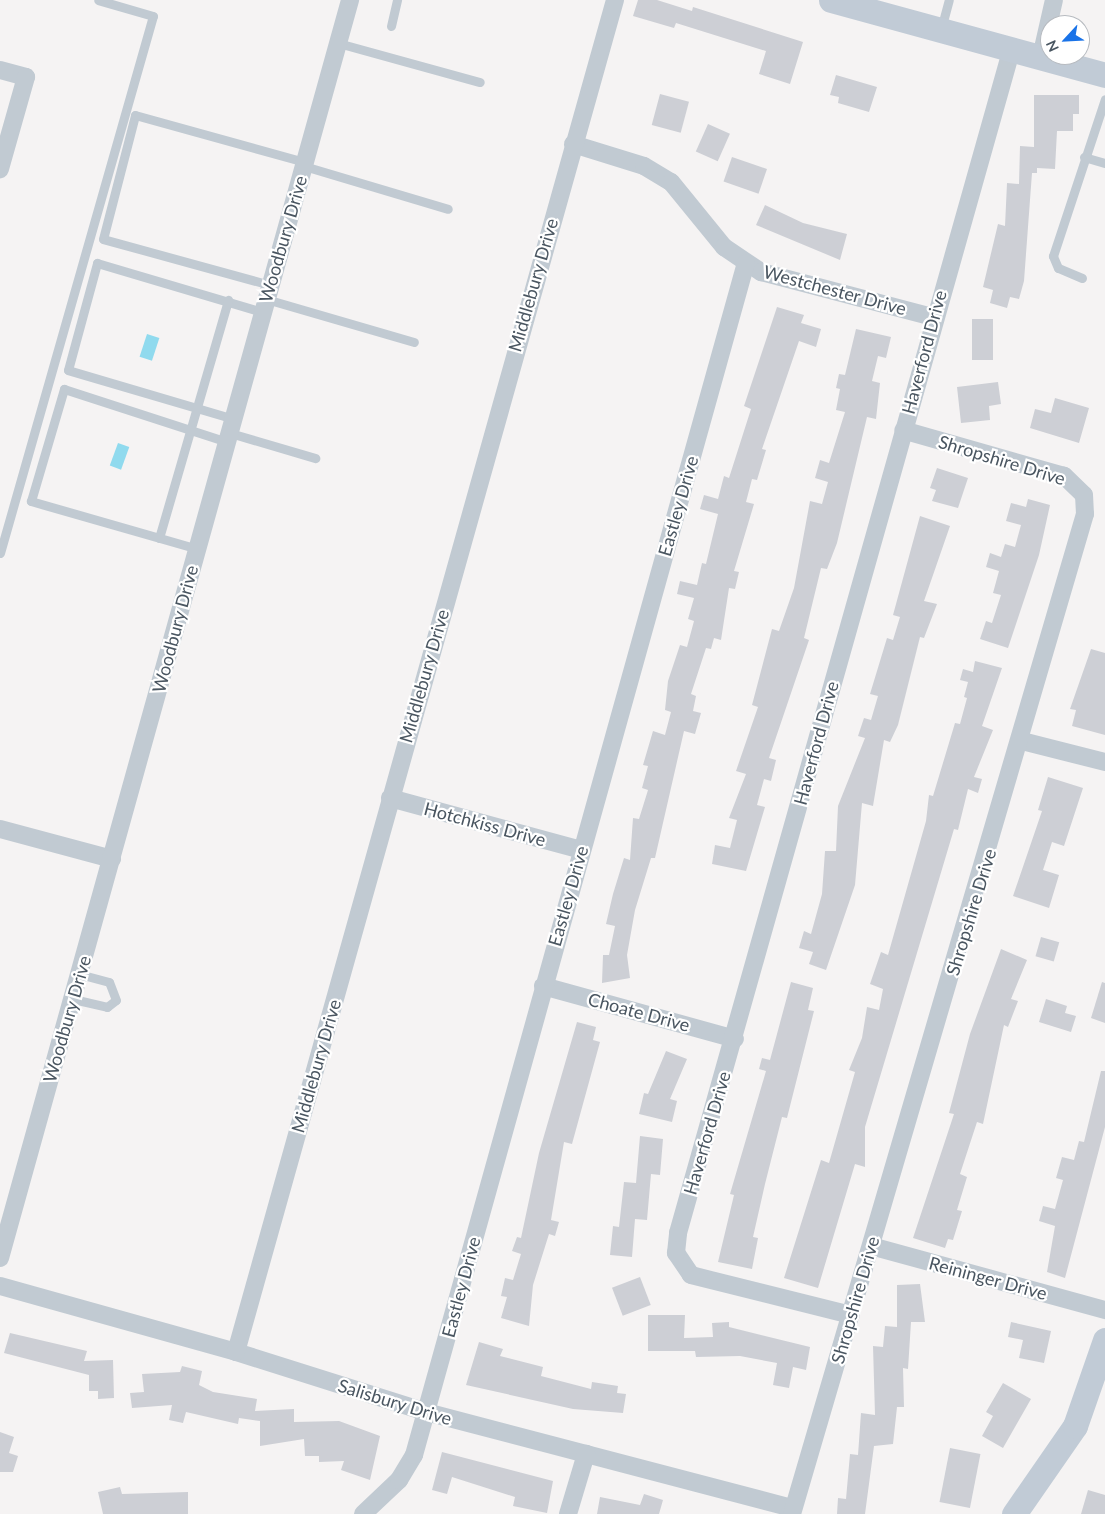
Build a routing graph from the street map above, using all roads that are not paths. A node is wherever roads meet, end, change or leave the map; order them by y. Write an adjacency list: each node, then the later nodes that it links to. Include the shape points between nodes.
1 (98, 0): 38 (lane, via 153,16)
2 (350, 0): 11 (street, Woodbury Drive)
3 (397, 0): 9 (lane)
4 (615, 0): 19 (street, Middlebury Drive)
5 (831, 0): 10 (main road)
6 (948, 0): 10 (lane)
7 (1054, 0): 8 (street)
8 (1051, 15)
9 (391, 26)
10 (940, 29): 12 (main road)
11 (338, 42): 17 (lane); 22 (street, Woodbury Drive)
12 (1012, 48): 13 (main road); 29 (street, Haverford Drive)
13 (1040, 57)
14 (1071, 65): 16 (main road)
15 (0, 70): 23 (street, via 26,77)
16 (1105, 74)
17 (480, 82)
18 (1105, 99): 20 (lane)
19 (572, 144): 25 (street, Westchester Drive, via 644,166 672,182 724,247); 41 (street, Middlebury Drive)
20 (1084, 157): 21 (lane); 26 (lane, via 1053,256 1058,268)
21 (1105, 163)
22 (304, 164): 24 (lane); 27 (street, Woodbury Drive); 27 (lane, via 135,115 103,239)
23 (0, 169)
24 (448, 210)
25 (746, 263): 29 (street, Westchester Drive, via 761,272); 43 (street, Eastley Drive)
26 (1082, 278)
27 (266, 299): 28 (lane); 30 (lane); 34 (street, Woodbury Drive)
28 (228, 300): 31 (lane); 31 (lane, via 97,263 70,361 68,370)
29 (933, 317): 33 (street, Haverford Drive)
30 (414, 342)
31 (199, 409): 32 (lane); 34 (lane)
32 (193, 430): 34 (lane); 36 (lane); 36 (lane, via 64,390 31,501)
33 (903, 430): 39 (street, Shropshire Drive, via 1064,476 1084,496 1085,514); 48 (street, Haverford Drive)
34 (230, 431): 35 (lane); 37 (street, Woodbury Drive)
35 (315, 458)
36 (159, 538): 37 (lane)
37 (198, 549): 44 (street, Woodbury Drive)
38 (0, 552)
39 (1022, 741): 40 (street); 49 (street, Shropshire Drive)
40 (1105, 762)
41 (390, 798): 43 (street, Hotchkiss Drive); 55 (street, Middlebury Drive)
42 (0, 828): 44 (street)
43 (580, 850): 46 (street, Eastley Drive)
44 (112, 859): 45 (street, Woodbury Drive)
45 (80, 974): 47 (street, Woodbury Drive); 47 (lane, via 109,982 116,1000 106,1007)
46 (543, 986): 48 (street, Choate Drive); 56 (street, Eastley Drive)
47 (72, 999): 50 (street, Woodbury Drive)
48 (734, 1039): 53 (street, Haverford Drive, via 678,1233 676,1253 690,1275)
49 (871, 1246): 52 (street, Reininger Drive); 53 (street, Shropshire Drive)
50 (0, 1258)
51 (0, 1286): 55 (street, Salisbury Drive)
52 (1105, 1310)
53 (851, 1315): 58 (street, Shropshire Drive)
54 (1105, 1340): 61 (main road, via 1074,1426)
55 (236, 1352): 56 (street, Salisbury Drive)
56 (426, 1412): 57 (street, Salisbury Drive); 59 (street, Eastley Drive, via 414,1455 399,1480)
57 (586, 1454): 58 (street, Salisbury Drive); 60 (street)
58 (792, 1511)
59 (363, 1514)
60 (568, 1514)
61 (1014, 1514)

